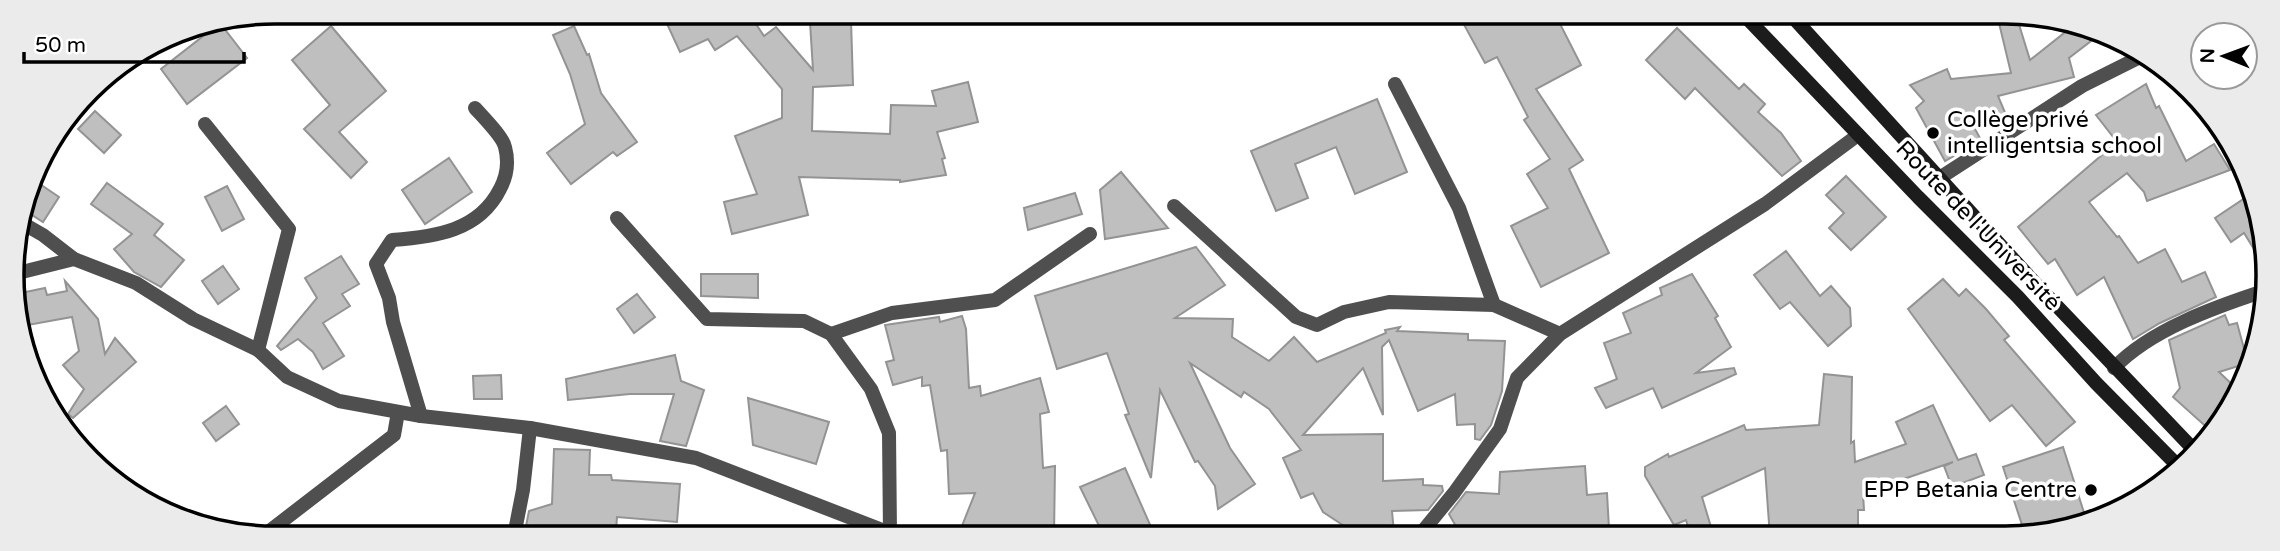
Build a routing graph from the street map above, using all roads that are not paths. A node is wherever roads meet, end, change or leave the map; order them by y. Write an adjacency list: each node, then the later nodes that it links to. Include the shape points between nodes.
1 (1753, 24): 7 (main road, Route de l'Université)
2 (1799, 24): 8 (main road, Route de l'Université)
3 (2134, 60): 8 (street, via 2082,86)
4 (1395, 84): 16 (street, via 1459,208)
5 (475, 108): 22 (street, via 505,145 507,175 493,203 465,226 430,237 392,240 376,264)
6 (205, 124): 19 (street, via 289,229)
7 (1858, 135): 18 (street, via 1765,204); 25 (main road, Route de l'Université)
8 (1938, 179): 20 (main road, Route de l'Université)
9 (1174, 206): 16 (street, via 1296,317 1317,325 1344,312 1389,302)
10 (617, 218): 17 (street, via 707,319 804,321)
11 (29, 227): 13 (street)
12 (1090, 233): 17 (street, via 995,300 892,313)
13 (74, 259): 14 (street); 19 (street, via 136,284 193,319)
14 (24, 272)
15 (2255, 295): 20 (street, via 2177,325 2128,353)
16 (1494, 305): 18 (street)
17 (831, 334): 29 (street, via 871,389 889,433)
18 (1560, 334): 30 (street, via 1517,378 1500,429)
19 (258, 350): 21 (street, via 287,377 339,401)
20 (2114, 368): 24 (main road, Route de l'Université)
21 (398, 412): 22 (street); 26 (street, via 394,435)
22 (421, 416): 23 (street)
23 (530, 428): 27 (street); 28 (street, via 695,458)
24 (2189, 445)
25 (2173, 461)
26 (276, 526)
27 (516, 526)
28 (868, 526)
29 (891, 526)
30 (1427, 526)

